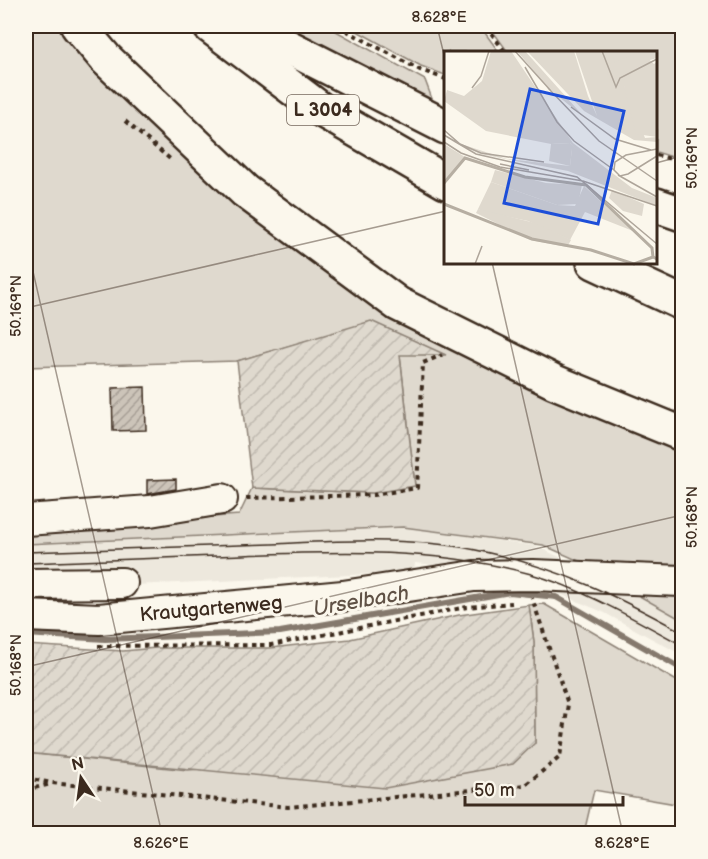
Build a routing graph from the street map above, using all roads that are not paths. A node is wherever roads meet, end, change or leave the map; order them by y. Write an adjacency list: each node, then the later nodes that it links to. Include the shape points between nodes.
1 (78, 26): 10 (main road, via 106,59 245,191 398,304 555,382)
2 (210, 26): 5 (main road, L 3004, via 320,109)
3 (247, 26): 4 (main road)
4 (444, 126)
5 (444, 181)
6 (657, 205): 7 (main road)
7 (682, 214)
8 (598, 264): 9 (main road)
9 (682, 303)
10 (682, 434)
11 (222, 499): 12 (street, via 150,511)
12 (26, 520)
13 (682, 581): 16 (street, Krautgartenweg, via 474,576 343,596 111,618)
14 (122, 583): 15 (street)
15 (26, 585)
16 (26, 616)

